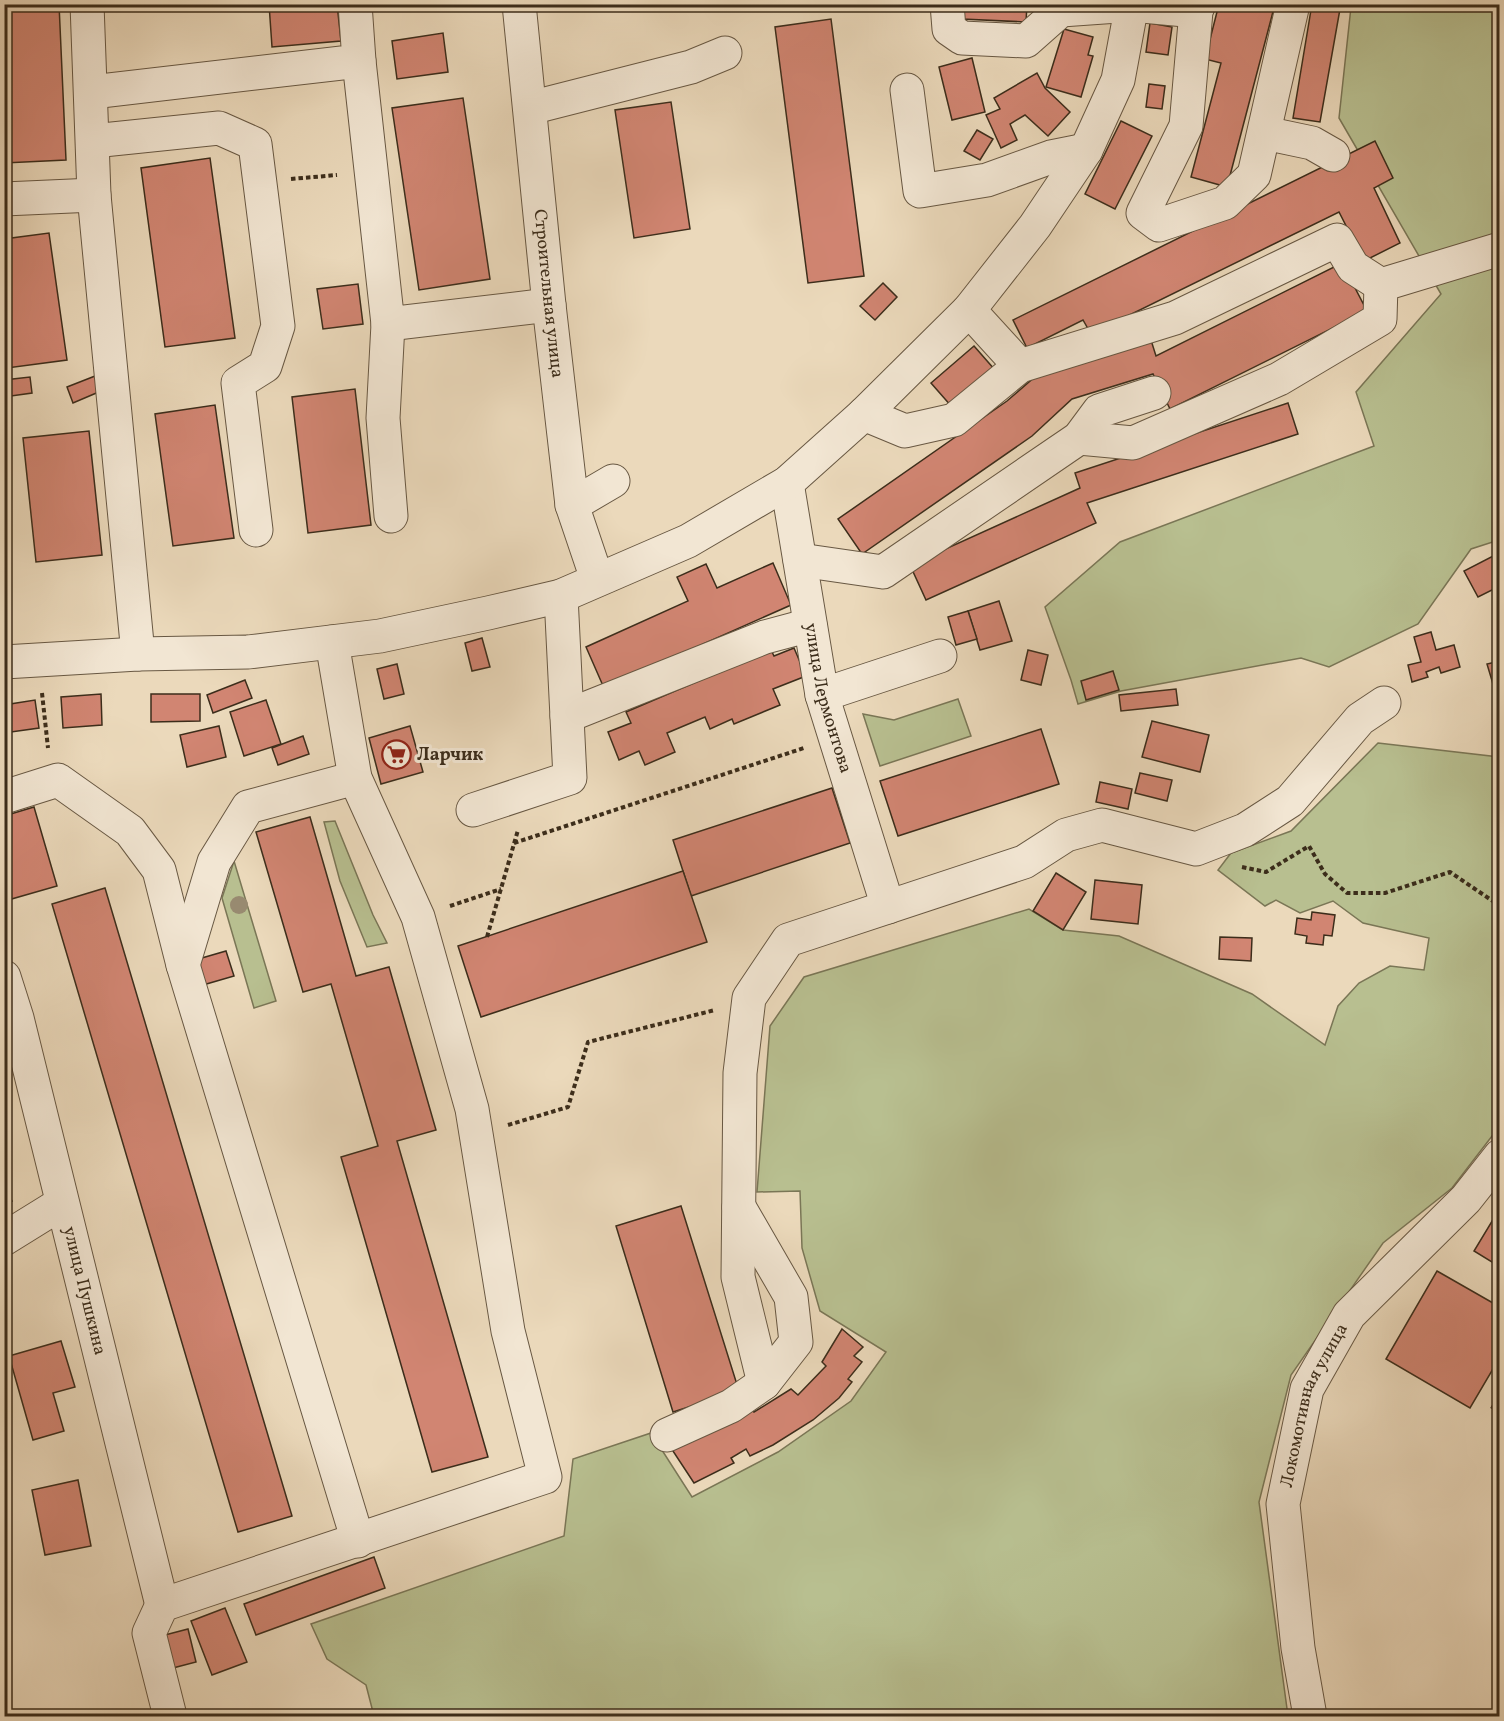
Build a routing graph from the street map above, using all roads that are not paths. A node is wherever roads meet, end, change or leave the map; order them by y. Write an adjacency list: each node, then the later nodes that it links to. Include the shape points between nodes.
1 (87, 4): 11 (street)
2 (355, 4): 9 (street)
3 (519, 4): 12 (street, Строительная улица)
4 (947, 4): 6 (street, via 950,29 962,38 1026,41 1061,10)
5 (1293, 4): 13 (street)
6 (1132, 5): 7 (street); 15 (street, via 1118,80)
7 (1197, 8): 13 (street, via 1186,126 1143,213 1159,225 1225,203 1254,175)
8 (725, 53): 12 (street, via 691,67)
9 (359, 61): 11 (street); 23 (street)
10 (907, 90): 15 (street, via 920,191 987,180)
11 (92, 92): 14 (street)
12 (530, 108): 21 (street, Строительная улица)
13 (1265, 133): 16 (street, via 1312,143)
14 (93, 141): 17 (street); 32 (street, via 219,128 255,144 278,326 265,366 238,383)
15 (1086, 150): 22 (street, via 1035,226)
16 (1333, 155)
17 (94, 195): 18 (street); 38 (street)
18 (4, 199)
19 (1500, 249): 20 (street)
20 (1381, 285): 24 (street, via 1353,267 1337,240 1175,318); 27 (street, via 1380,319 1279,379 1133,443)
21 (549, 305): 23 (street); 30 (street, Строительная улица)
22 (969, 310): 24 (street); 26 (street)
23 (388, 324): 31 (street, via 382,418)
24 (1020, 366): 26 (street, via 954,420 905,431)
25 (1154, 393): 27 (street, via 1099,411)
26 (864, 414): 29 (street)
27 (1078, 438): 33 (street, via 883,572)
28 (613, 481): 30 (street)
29 (787, 483): 33 (street, улица Лермонтова); 34 (street, via 687,541)
30 (572, 505): 34 (street, Строительная улица)
31 (392, 516)
32 (256, 530)
33 (800, 560): 36 (street, улица Лермонтова)
34 (597, 579): 35 (street)
35 (561, 596): 37 (street, via 380,636); 43 (street)
36 (810, 625): 41 (street, улица Лермонтова); 43 (street, via 765,637)
37 (332, 642): 38 (street, via 248,652); 44 (street)
38 (138, 654): 40 (street)
39 (940, 656): 41 (street)
40 (4, 662)
41 (822, 694): 47 (street, улица Лермонтова)
42 (1384, 703): 47 (street, via 1360,719 1290,801 1245,830 1196,849 1102,825 1065,836 1024,862)
43 (567, 716): 46 (street, via 570,778)
44 (355, 778): 48 (street, via 248,807 214,862); 56 (street, via 418,917 472,1109 508,1330 545,1477)
45 (4, 797): 48 (street, via 58,780 130,831 159,870)
46 (473, 810)
47 (888, 907): 52 (street, via 788,940 749,998 740,1073)
48 (183, 965): 56 (street)
49 (4, 977): 51 (street, улица Пушкина)
50 (1500, 1156): 59 (street, Локомотивная улица, via 1466,1199 1349,1316 1307,1389 1283,1504 1298,1648)
51 (62, 1203): 53 (street); 57 (street, улица Пушкина)
52 (738, 1206): 54 (street, via 738,1277); 54 (street, via 791,1297 796,1342)
53 (4, 1239)
54 (764, 1383): 55 (street, via 731,1406)
55 (667, 1435)
56 (358, 1541): 57 (street)
57 (162, 1605): 58 (street, via 149,1633)
58 (170, 1716)
59 (1310, 1716)

